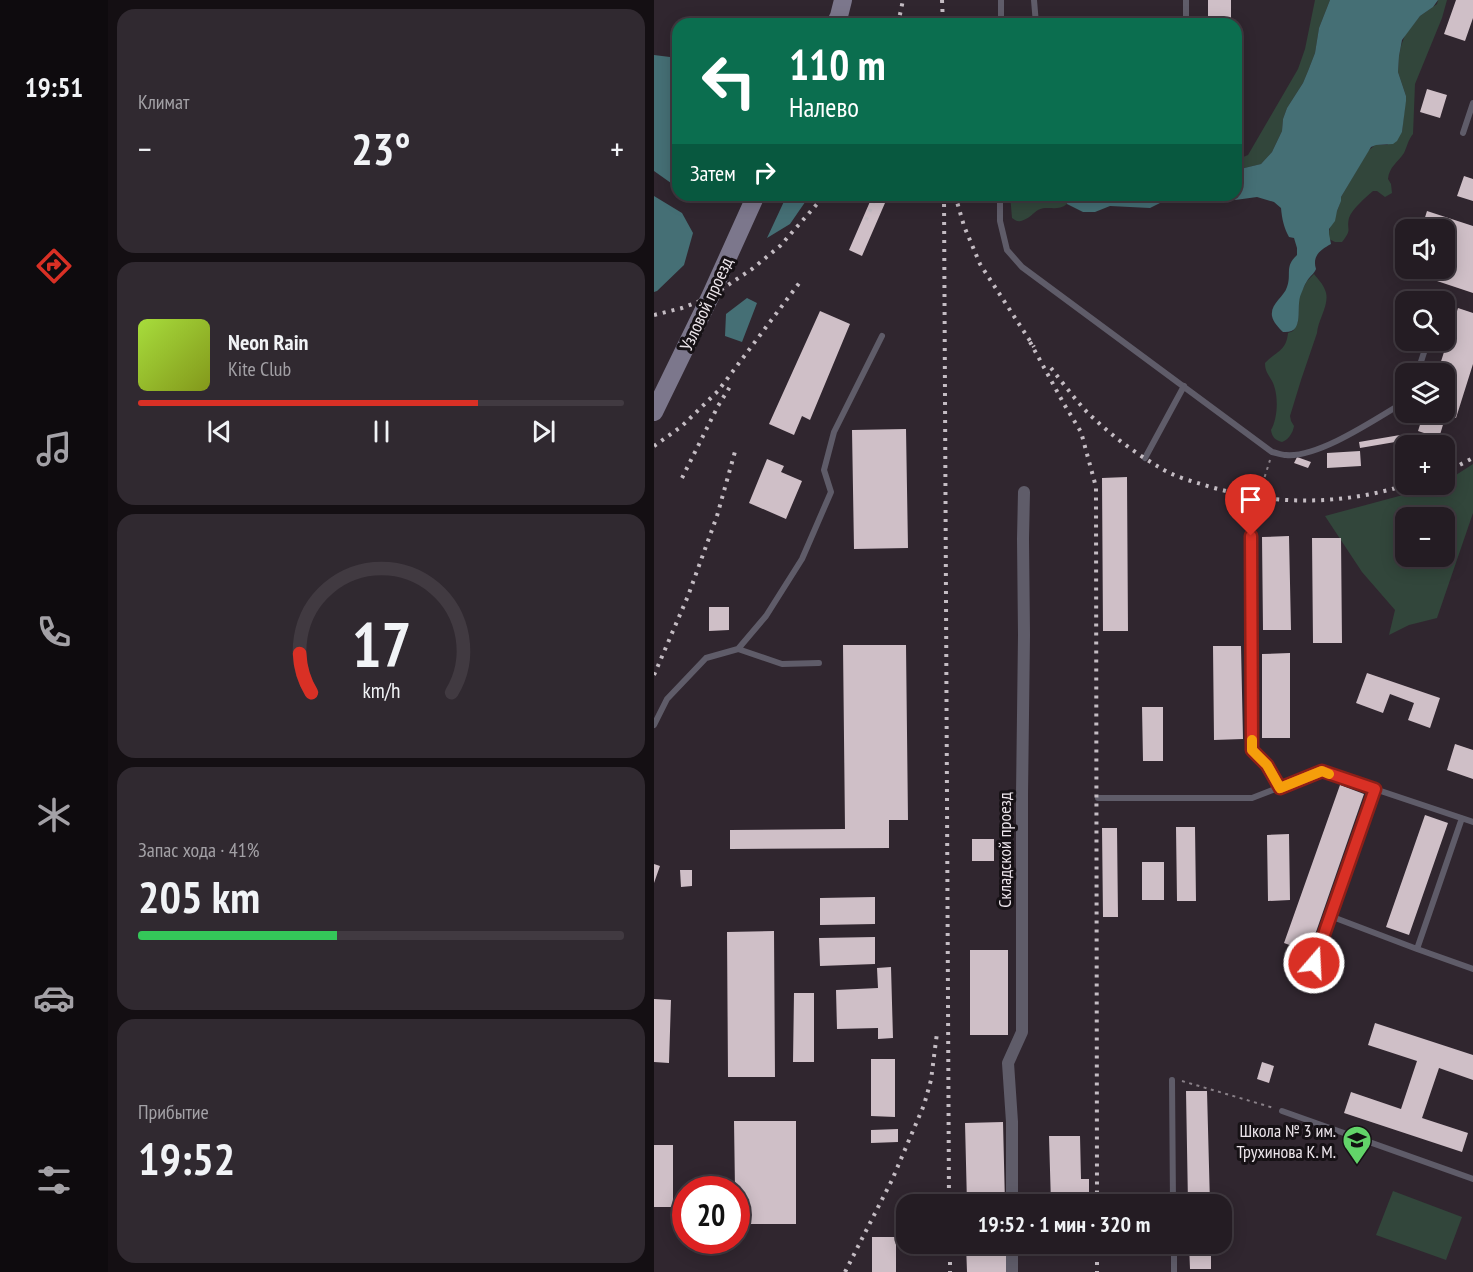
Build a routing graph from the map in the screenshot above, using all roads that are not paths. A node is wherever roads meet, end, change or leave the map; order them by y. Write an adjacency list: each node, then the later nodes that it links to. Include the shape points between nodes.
1 (843, 0): 5 (street)
2 (1001, 0): 6 (lane)
3 (1034, 0): 7 (lane)
4 (1186, 0): 8 (lane)
5 (838, 18)
6 (1001, 18)
7 (1036, 18)
8 (1186, 18)
9 (1473, 103): 10 (lane)
10 (1463, 133)
11 (753, 201): 16 (street, Узловой проезд)
12 (1000, 201): 14 (lane, via 1007,250 1022,267)
13 (882, 336): 20 (lane, via 834,432 824,470 831,492 802,559 766,616)
14 (1184, 386): 15 (lane, via 1272,452 1287,455 1310,452); 17 (lane)
15 (1395, 407)
16 (654, 412)
17 (1145, 458)
18 (1024, 492): 35 (street, Складской проезд, via 1022,1032 1008,1063)
19 (1251, 536): 23 (lane, via 1252,750 1267,765)
20 (738, 649): 21 (lane, via 782,664); 22 (lane, via 706,658 667,699)
21 (819, 663)
22 (654, 725)
23 (1280, 788): 24 (lane, via 1322,771); 25 (lane, via 1252,798)
24 (1375, 789): 26 (lane); 28 (lane)
25 (1098, 798)
26 (1462, 818): 27 (lane); 29 (lane)
27 (1473, 822)
28 (1330, 916): 29 (lane); 30 (lane)
29 (1417, 949): 31 (lane)
30 (1314, 963)
31 (1473, 969)
32 (1172, 1080): 36 (lane)
33 (1282, 1111): 34 (lane)
34 (1473, 1179)
35 (1012, 1194)
36 (1173, 1194)
37 (1012, 1254): 39 (street)
38 (1174, 1254): 40 (lane)
39 (1012, 1272)
40 (1174, 1272)

